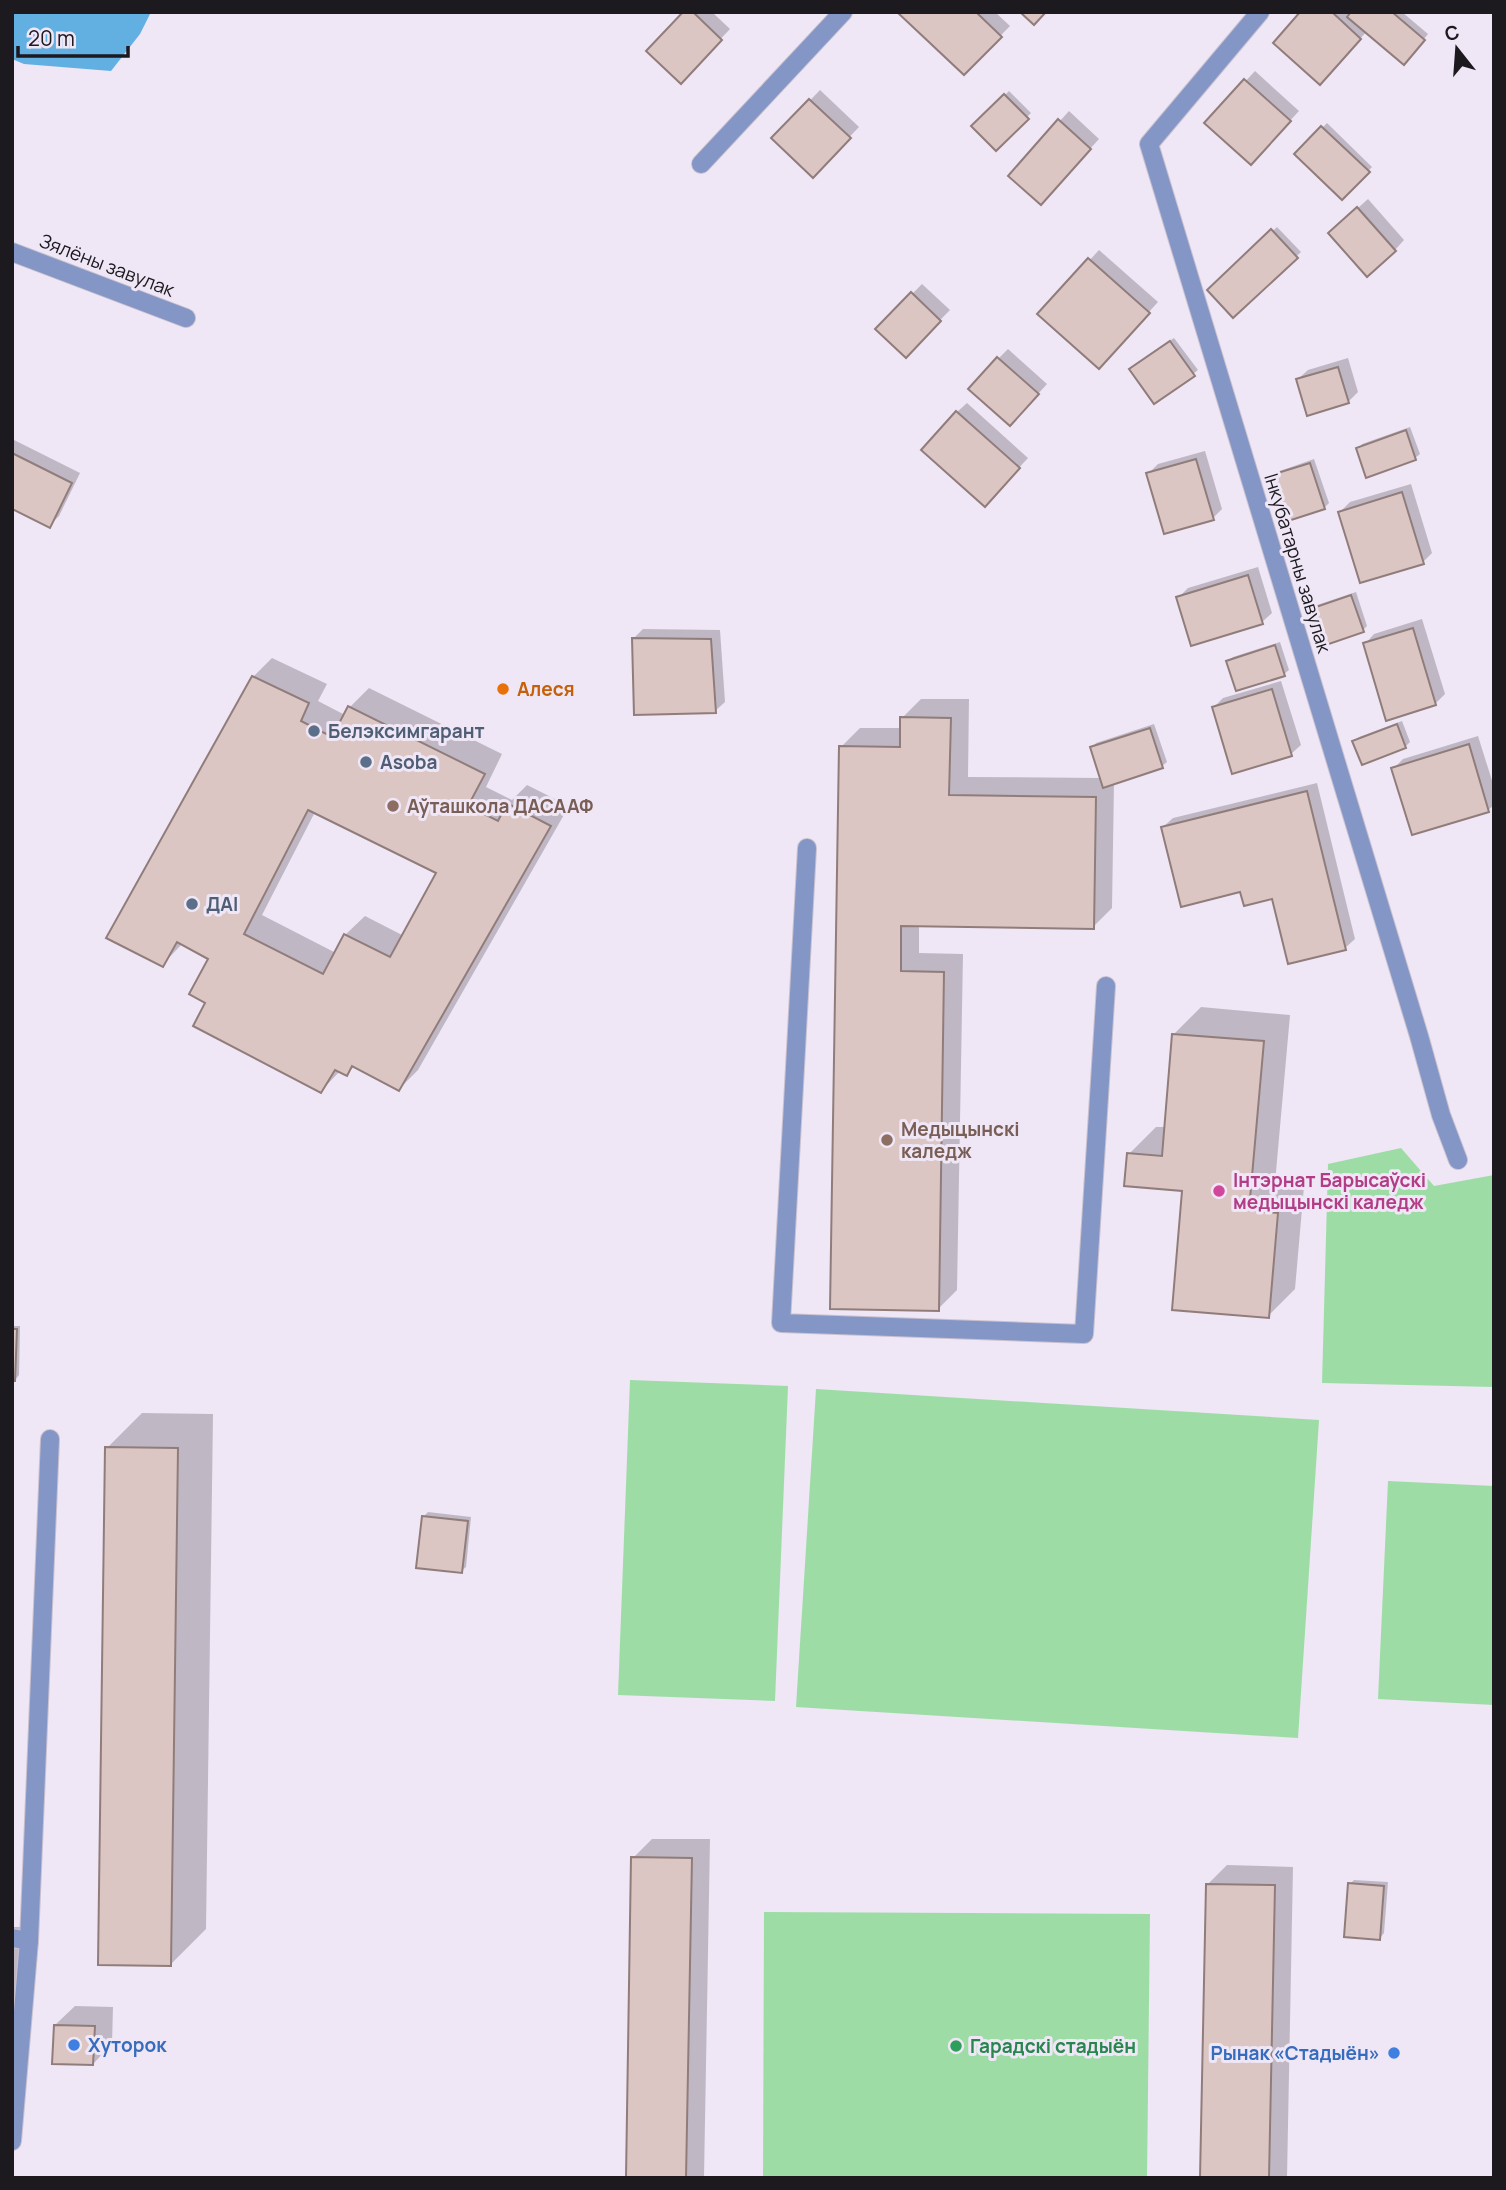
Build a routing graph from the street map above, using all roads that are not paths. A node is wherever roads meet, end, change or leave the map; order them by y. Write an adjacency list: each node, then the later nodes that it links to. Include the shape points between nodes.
1 (844, 12): 3 (street)
2 (1260, 12): 8 (street, Інкубатарны завулак, via 1149,144)
3 (701, 164)
4 (12, 253): 5 (street, Зялёны завулак)
5 (186, 318)
6 (807, 848): 7 (street, via 781,1323 1084,1334)
7 (1106, 986)
8 (1458, 1160)
9 (50, 1439): 10 (street)
10 (20, 1940): 11 (street)
11 (12, 2141)

